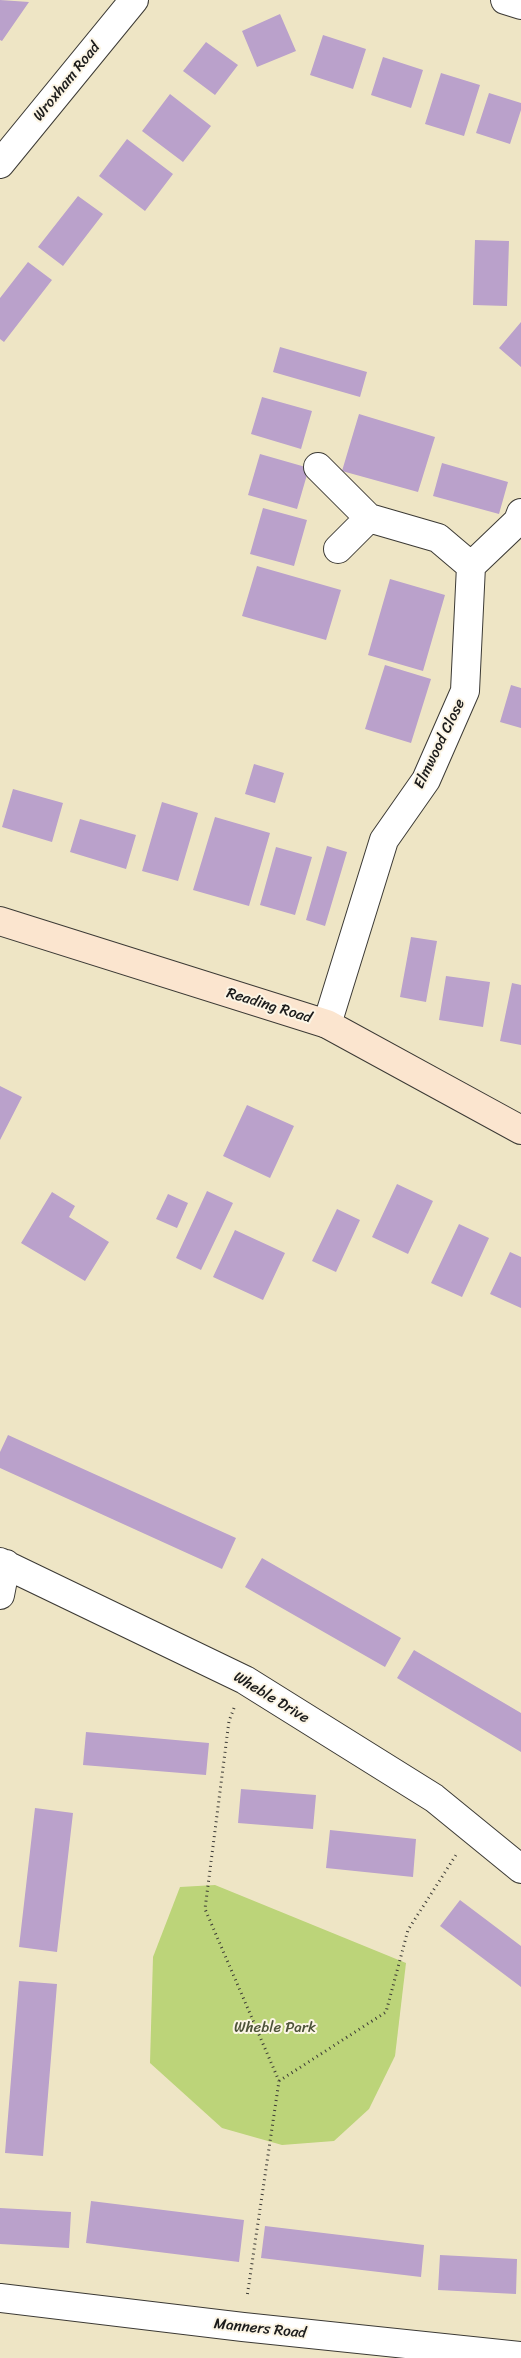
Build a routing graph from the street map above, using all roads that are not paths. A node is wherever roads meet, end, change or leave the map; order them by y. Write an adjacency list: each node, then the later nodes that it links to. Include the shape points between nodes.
1 (134, 0): 4 (street, Wroxham Road)
2 (505, 0): 3 (street)
3 (521, 5)
4 (0, 164)
5 (318, 467): 7 (street)
6 (521, 513): 9 (street, via 518,521)
7 (370, 518): 8 (street); 9 (street, via 438,538)
8 (338, 549)
9 (471, 566): 11 (street, Elmwood Close, via 465,692 426,780 384,840)
10 (0, 921): 11 (street, Reading Road)
11 (327, 1024): 12 (street, Reading Road)
12 (521, 1130)
13 (3, 1563): 14 (street); 15 (street, Wheble Drive, via 245,1680 434,1798)
14 (0, 1594)
15 (521, 1869)
16 (0, 2298): 17 (street, Manners Road)
17 (521, 2356)

